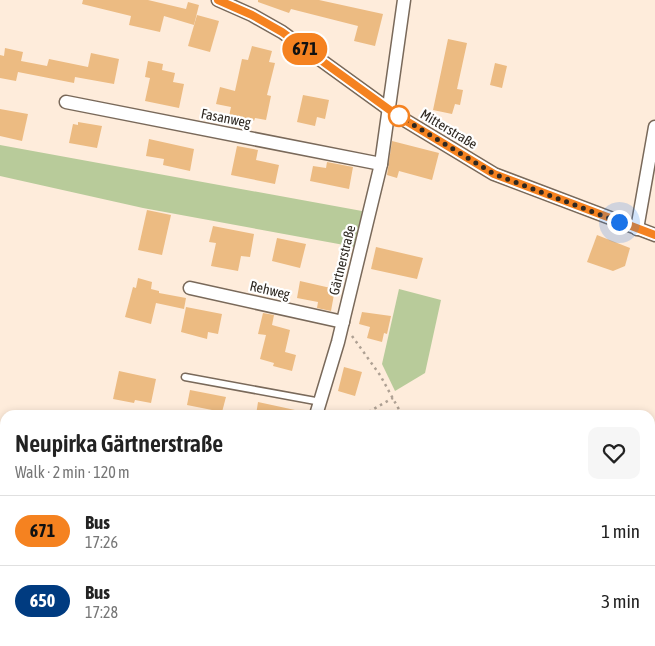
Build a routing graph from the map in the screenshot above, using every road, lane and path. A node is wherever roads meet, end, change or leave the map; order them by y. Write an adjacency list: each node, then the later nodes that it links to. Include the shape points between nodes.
1 (218, 0): 4 (street, Mitterstraße, via 282,32)
2 (404, 0): 4 (street, Gärtnerstraße)
3 (66, 102): 6 (street, Fasanweg)
4 (389, 109): 6 (street, Gärtnerstraße); 7 (street, Mitterstraße, via 494,174)
5 (655, 127): 7 (street)
6 (381, 164): 10 (street, Gärtnerstraße)
7 (637, 229): 8 (street, Mitterstraße)
8 (655, 235)
9 (190, 288): 10 (street, Rehweg)
10 (343, 322): 12 (path); 13 (street, Gärtnerstraße)
11 (186, 377): 13 (lane)
12 (393, 398): 15 (path); 16 (path)
13 (321, 402): 14 (street, Gärtnerstraße)
14 (318, 410)
15 (373, 410)
16 (399, 410)

